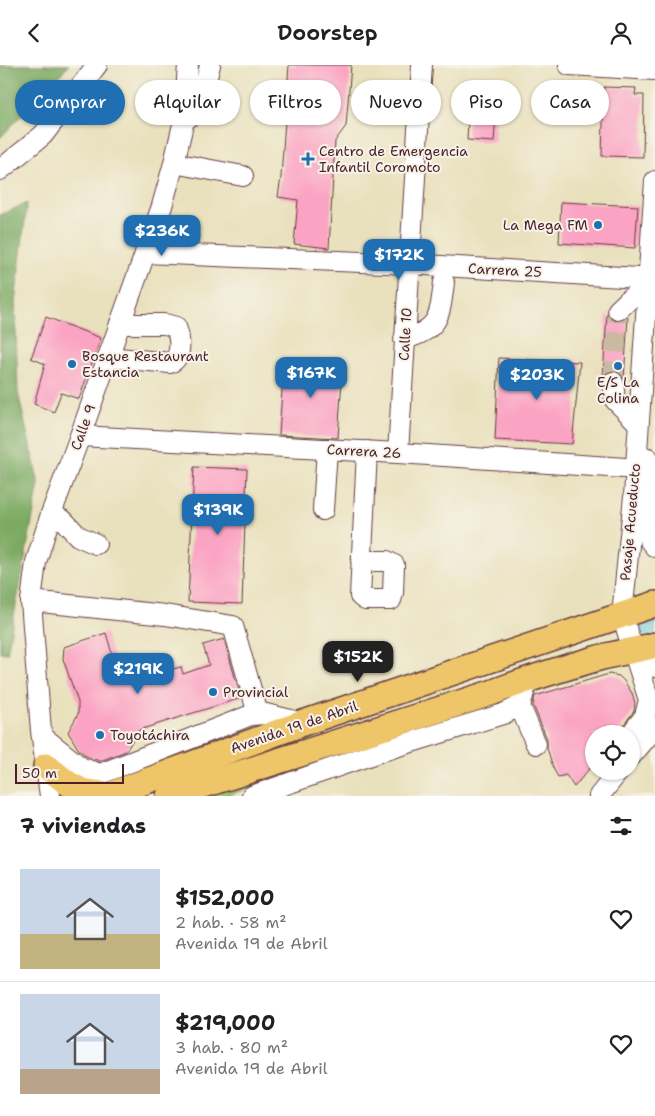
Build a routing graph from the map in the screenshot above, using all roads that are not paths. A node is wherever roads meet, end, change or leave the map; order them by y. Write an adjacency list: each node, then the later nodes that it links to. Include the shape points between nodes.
1 (97, 65): 11 (street, via 43,135)
2 (188, 65): 7 (street, Calle 9)
3 (210, 65): 8 (street)
4 (422, 65): 15 (street, Calle 10)
5 (569, 65): 6 (street)
6 (655, 71)
7 (187, 80)
8 (206, 80)
9 (183, 125): 10 (street, Calle 9)
10 (174, 163): 12 (street); 14 (street, Calle 9)
11 (0, 170)
12 (243, 176)
13 (655, 181): 17 (street, Pasaje Acueducto)
14 (145, 253): 15 (street, Carrera 25); 19 (street, Calle 9)
15 (409, 264): 17 (street, Carrera 25); 20 (street, Calle 10)
16 (444, 282): 20 (street, via 441,308 434,325 420,335)
17 (650, 283): 18 (street); 24 (street, Pasaje Acueducto)
18 (618, 310)
19 (120, 324): 21 (street, Calle 9); 21 (street, via 165,323 176,327 178,355 170,363)
20 (404, 339): 28 (street, Calle 10)
21 (108, 357): 25 (street, Calle 9)
22 (655, 375): 29 (street)
23 (612, 382): 24 (street, via 615,400)
24 (638, 423): 29 (street, Pasaje Acueducto)
25 (80, 436): 26 (street, Carrera 26); 33 (street, Calle 9)
26 (327, 449): 27 (street, Carrera 26); 31 (street)
27 (367, 451): 28 (street, Carrera 26); 36 (street)
28 (398, 453): 29 (street, Carrera 26)
29 (646, 470): 30 (street, Pasaje Acueducto); 32 (street)
30 (634, 496): 35 (street); 39 (street, Pasaje Acueducto)
31 (323, 510)
32 (655, 512)
33 (51, 514): 34 (street, via 64,521 78,536); 37 (street, Calle 9, via 36,562)
34 (96, 544)
35 (655, 547)
36 (361, 561)
37 (30, 601): 44 (street, via 165,615 232,626); 48 (street, Calle 9)
38 (655, 604): 39 (main road, Avenida 19 de Abril)
39 (622, 615): 40 (street, Pasaje Acueducto); 45 (main road, Avenida 19 de Abril)
40 (644, 648): 41 (street); 42 (main road, Avenida 19 de Abril); 46 (street, Pasaje Acueducto, via 649,700 645,716)
41 (655, 667)
42 (528, 679): 43 (street); 56 (main road, Avenida 19 de Abril)
43 (520, 706): 49 (street); 57 (street)
44 (258, 715): 45 (street); 48 (street, via 100,774 82,768)
45 (303, 723): 54 (main road, Avenida 19 de Abril)
46 (638, 725)
47 (655, 728): 50 (street)
48 (42, 736): 51 (street, Calle 9)
49 (536, 745)
50 (640, 746)
51 (46, 766): 54 (main road, via 82,791); 55 (street, Calle 9)
52 (594, 780): 58 (street, via 588,787)
53 (611, 780): 59 (street)
54 (107, 795)
55 (50, 796)
56 (169, 796)
57 (252, 796)
58 (588, 796)
59 (598, 796)

